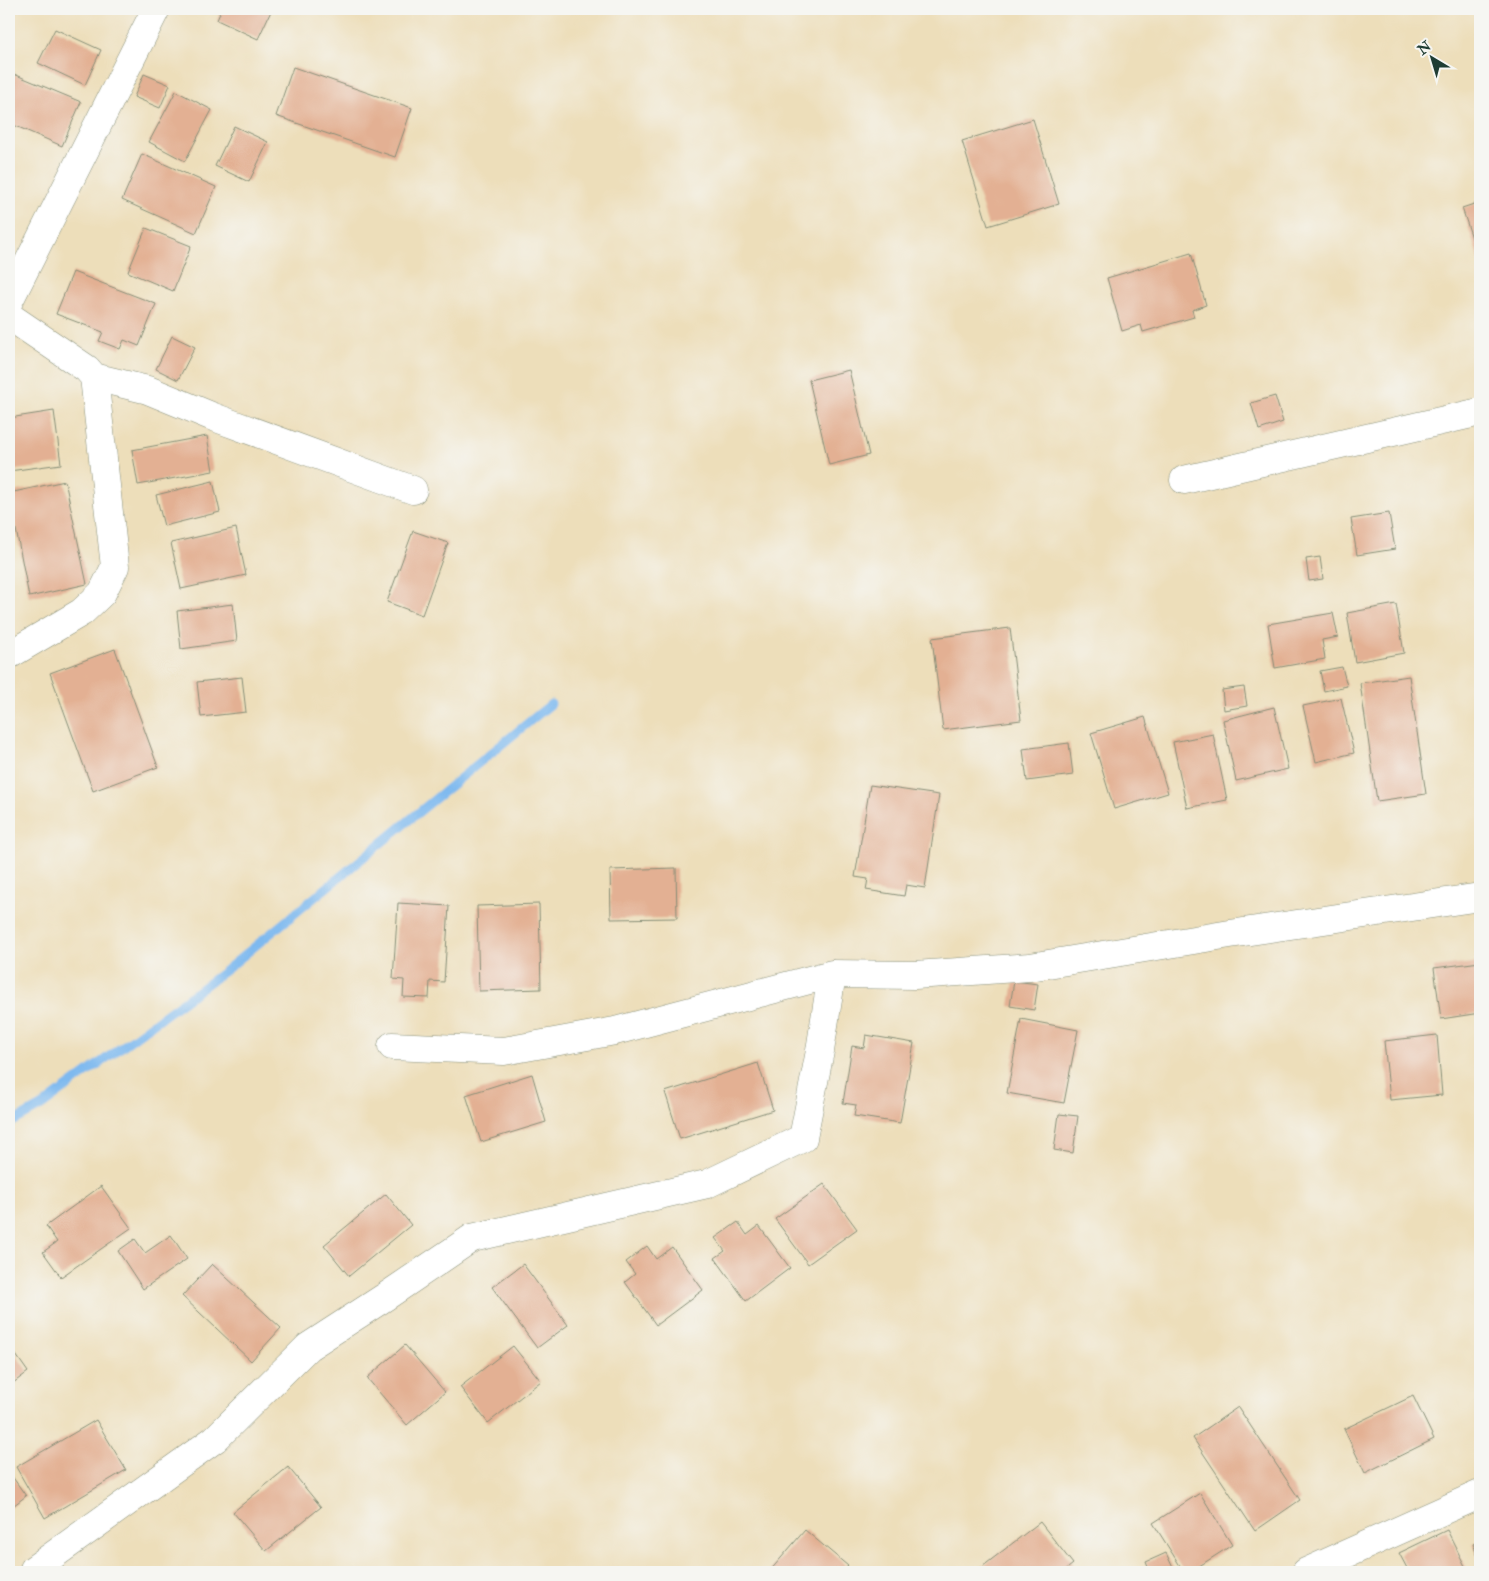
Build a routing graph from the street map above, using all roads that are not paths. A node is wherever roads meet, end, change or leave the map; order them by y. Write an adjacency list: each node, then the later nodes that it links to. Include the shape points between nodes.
1 (156, 9): 2 (street)
2 (9, 301)
3 (9, 316): 4 (street)
4 (94, 377): 7 (street, via 148,390); 8 (street, via 115,567 102,593 82,612)
5 (1480, 412): 6 (street)
6 (1184, 480)
7 (413, 490)
8 (9, 655)
9 (1480, 897): 10 (street, via 1030,967 914,975)
10 (832, 974): 11 (street, via 615,1031 504,1051); 13 (street, via 803,1138 707,1184 472,1238 308,1347 216,1439 34,1569)
11 (392, 1046)
12 (1480, 1494): 14 (street)
13 (36, 1572)
14 (1306, 1572)

